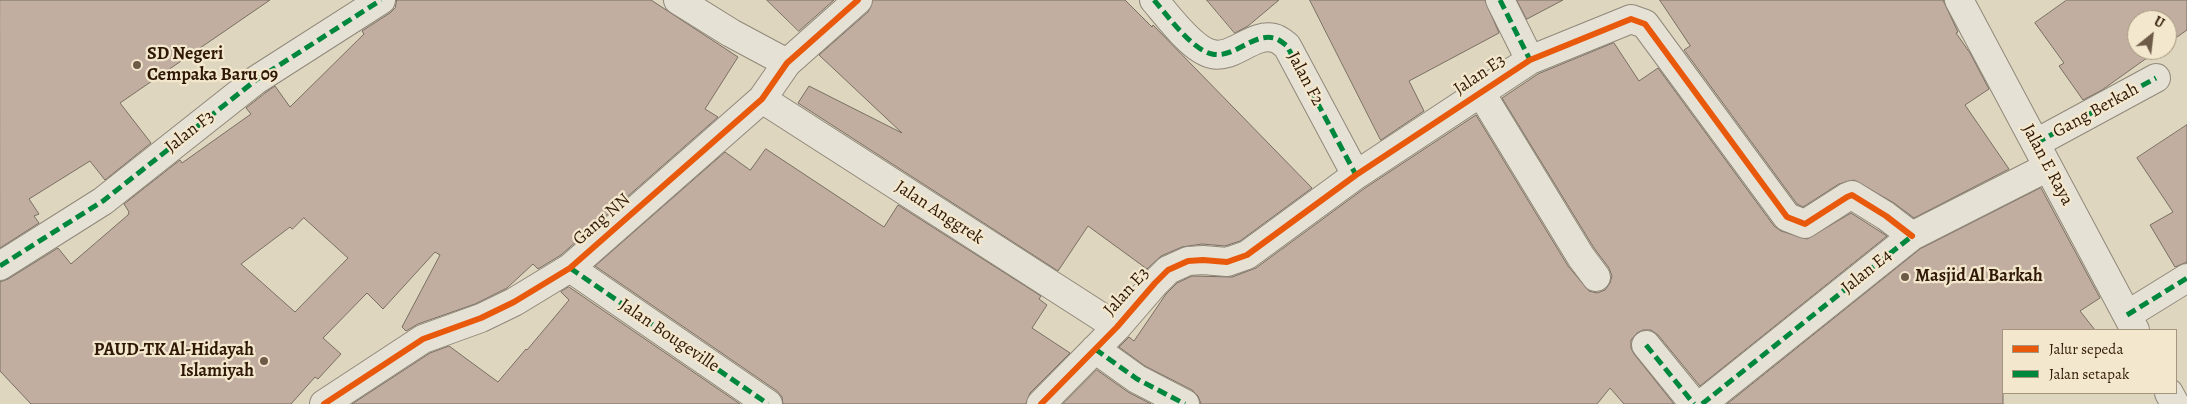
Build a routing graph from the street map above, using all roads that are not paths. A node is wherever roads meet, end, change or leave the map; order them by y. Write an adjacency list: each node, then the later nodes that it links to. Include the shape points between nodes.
1 (381, 0): 15 (street, Jalan F3, via 256,80 103,201)
2 (678, 0): 8 (street)
3 (858, 0): 8 (street, Gang NN)
4 (1154, 0): 13 (street, Jalan F2, via 1191,42 1212,54 1226,54 1262,38 1275,38 1287,46)
5 (1500, 0): 7 (street)
6 (1959, 0): 12 (street, Jalan E Raya)
7 (1530, 60): 10 (street, Jalan E3); 14 (street, Jalan E3, via 1631,19 1637,20 1645,24 1787,217 1805,224 1852,196)
8 (787, 63): 11 (street, Gang NN)
9 (2156, 78): 12 (street, Gang Berkah)
10 (1480, 93): 13 (street, Jalan E3); 17 (street)
11 (762, 99): 16 (street, Gang NN); 20 (street, Jalan Anggrek)
12 (2042, 155): 14 (street, Jalan E4); 19 (street, Jalan E Raya)
13 (1356, 175): 20 (street, Jalan E3, via 1247,255 1227,262 1188,261 1168,270)
14 (1912, 236): 28 (street, Jalan E4)
15 (0, 266)
16 (570, 268): 23 (street, Gang NN, via 514,302 423,340); 24 (street, Jalan Bougeville)
17 (1596, 277)
18 (2187, 278): 19 (street)
19 (2131, 322)
20 (1117, 327): 22 (street, Jalan E3)
21 (1646, 344): 27 (street)
22 (1095, 349): 25 (street, Jalan E3); 26 (street, via 1137,378)
23 (324, 404)
24 (768, 404)
25 (1041, 404)
26 (1185, 404)
27 (1694, 404)
28 (1702, 404)

